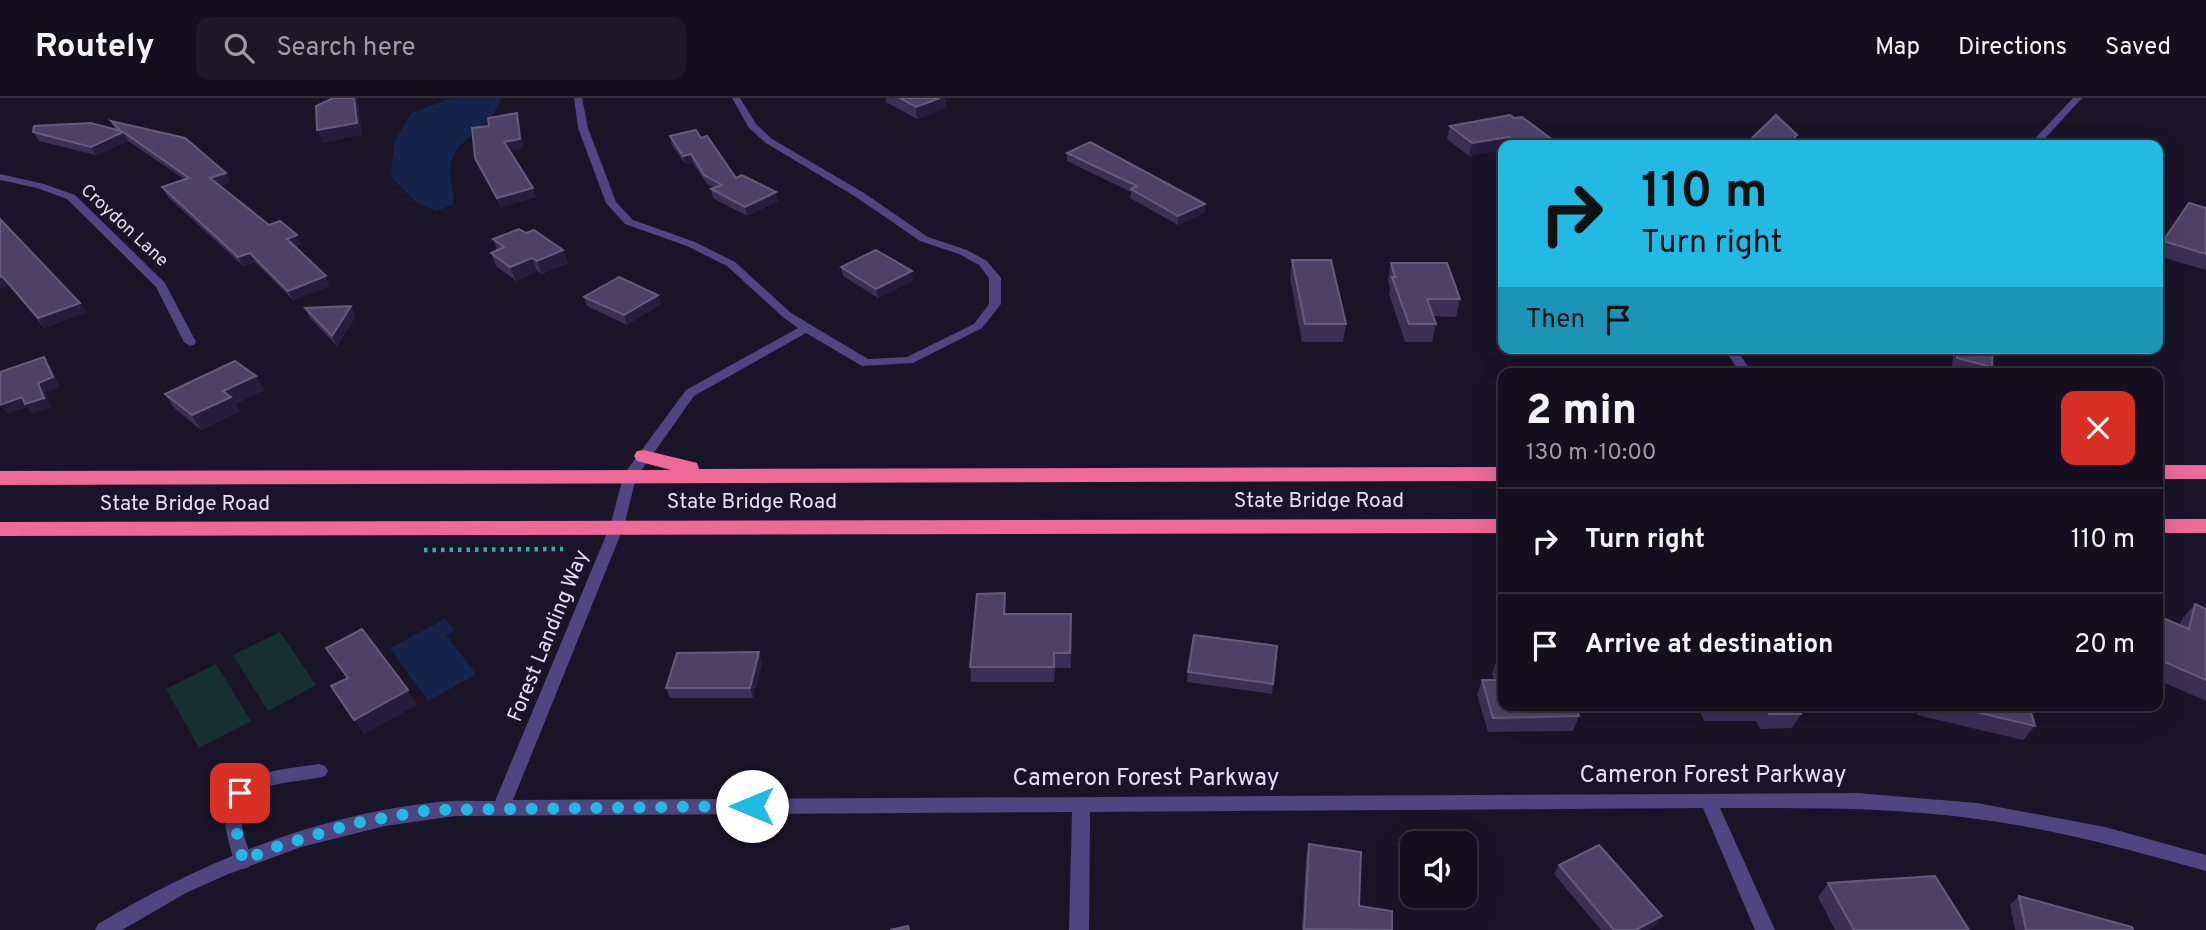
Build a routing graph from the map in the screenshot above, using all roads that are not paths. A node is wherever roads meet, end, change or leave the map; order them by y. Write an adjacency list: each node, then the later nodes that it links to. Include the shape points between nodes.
1 (578, 98): 6 (street, via 583,128 611,203 629,222 731,264)
2 (736, 98): 6 (street, via 752,126 769,141 924,239 983,263 995,278 995,304 978,326 909,360 866,363)
3 (2078, 98): 4 (street)
4 (2039, 140)
5 (0, 177): 7 (street, Croydon Lane, via 71,197 161,285)
6 (806, 327): 8 (street, via 690,393)
7 (190, 342)
8 (644, 456): 12 (street); 13 (highway, State Bridge Road, via 691,468 838,466 857,469)
9 (2163, 472): 10 (highway)
10 (2206, 472)
11 (1498, 474): 13 (highway, State Bridge Road)
12 (629, 477): 13 (highway, State Bridge Road); 14 (highway, State Bridge Road); 15 (street, Forest Landing Way)
13 (863, 477)
14 (0, 478)
15 (617, 526): 16 (highway, State Bridge Road); 19 (highway, State Bridge Road); 23 (street, Forest Landing Way)
16 (1498, 526)
17 (2163, 526): 18 (highway)
18 (2206, 526)
19 (0, 529)
20 (318, 771): 24 (street, via 262,781 240,793 232,810)
21 (1709, 800): 22 (street, Cameron Forest Parkway); 25 (street, Cameron Forest Parkway, via 1857,800 1977,811 2105,835); 28 (street)
22 (1081, 804): 23 (street, Cameron Forest Parkway); 27 (street)
23 (501, 808): 24 (street, Cameron Forest Parkway, via 430,810 355,823)
24 (243, 861): 26 (street, Cameron Forest Parkway, via 190,883)
25 (2206, 863)
26 (105, 930)
27 (1079, 930)
28 (1765, 930)

